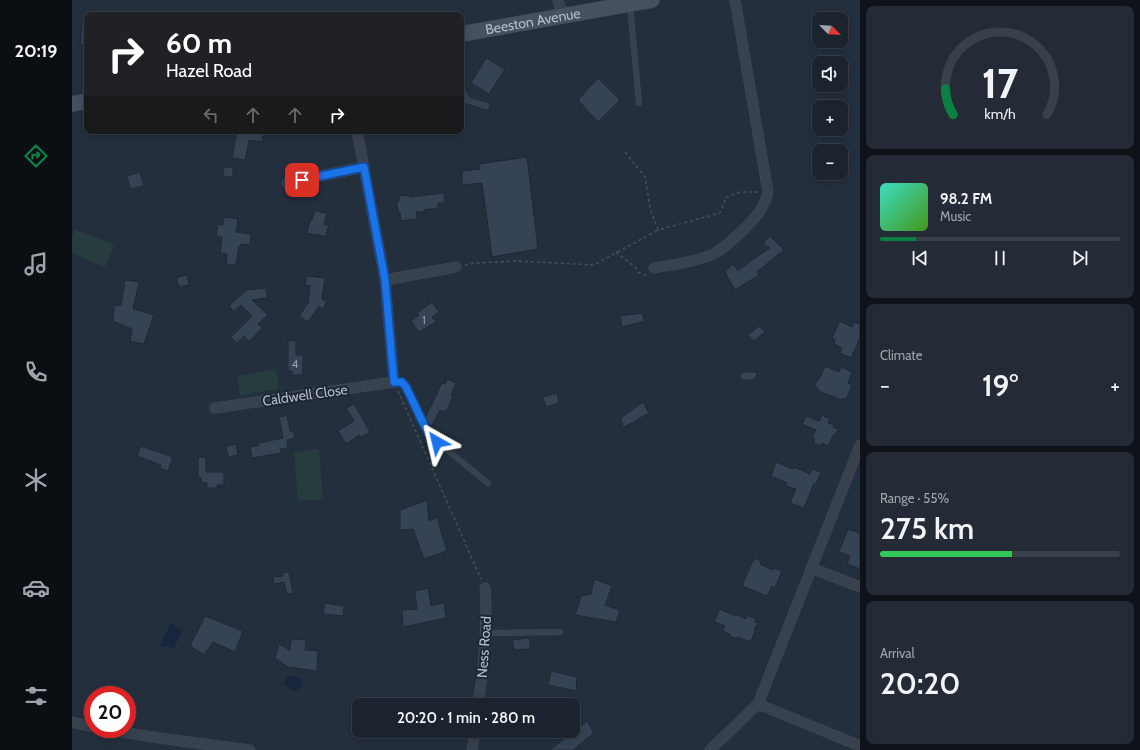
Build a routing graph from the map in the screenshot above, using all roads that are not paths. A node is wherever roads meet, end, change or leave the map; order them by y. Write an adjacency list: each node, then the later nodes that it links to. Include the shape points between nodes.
1 (558, 0): 5 (street)
2 (652, 0): 4 (street, Beeston Avenue)
3 (735, 0): 16 (street, via 768,192 765,202 758,214 730,243 716,252 696,260)
4 (630, 4): 5 (street, Beeston Avenue); 9 (lane)
5 (562, 16): 6 (street, Beeston Avenue)
6 (464, 33)
7 (464, 95): 11 (lane, via 467,100)
8 (84, 102): 10 (street)
9 (639, 103)
10 (72, 104)
11 (486, 106)
12 (358, 134): 13 (street)
13 (364, 167): 14 (street); 17 (street)
14 (287, 183)
15 (456, 267): 17 (street)
16 (654, 268)
17 (385, 280): 18 (street)
18 (394, 382): 19 (street, Caldwell Close); 21 (lane, via 402,382 406,387 428,433)
19 (215, 408)
20 (860, 445): 22 (street)
21 (488, 482)
22 (811, 568): 23 (street); 28 (street)
23 (860, 587)
24 (485, 588): 26 (street, Ness Road)
25 (560, 632): 26 (lane)
26 (486, 633): 27 (street, Ness Road)
27 (479, 698)
28 (758, 704): 33 (street); 36 (street)
29 (72, 722): 30 (street)
30 (84, 725)
31 (136, 734): 34 (street)
32 (474, 738): 35 (street)
33 (860, 746)
34 (250, 750)
35 (472, 750)
36 (710, 750)

